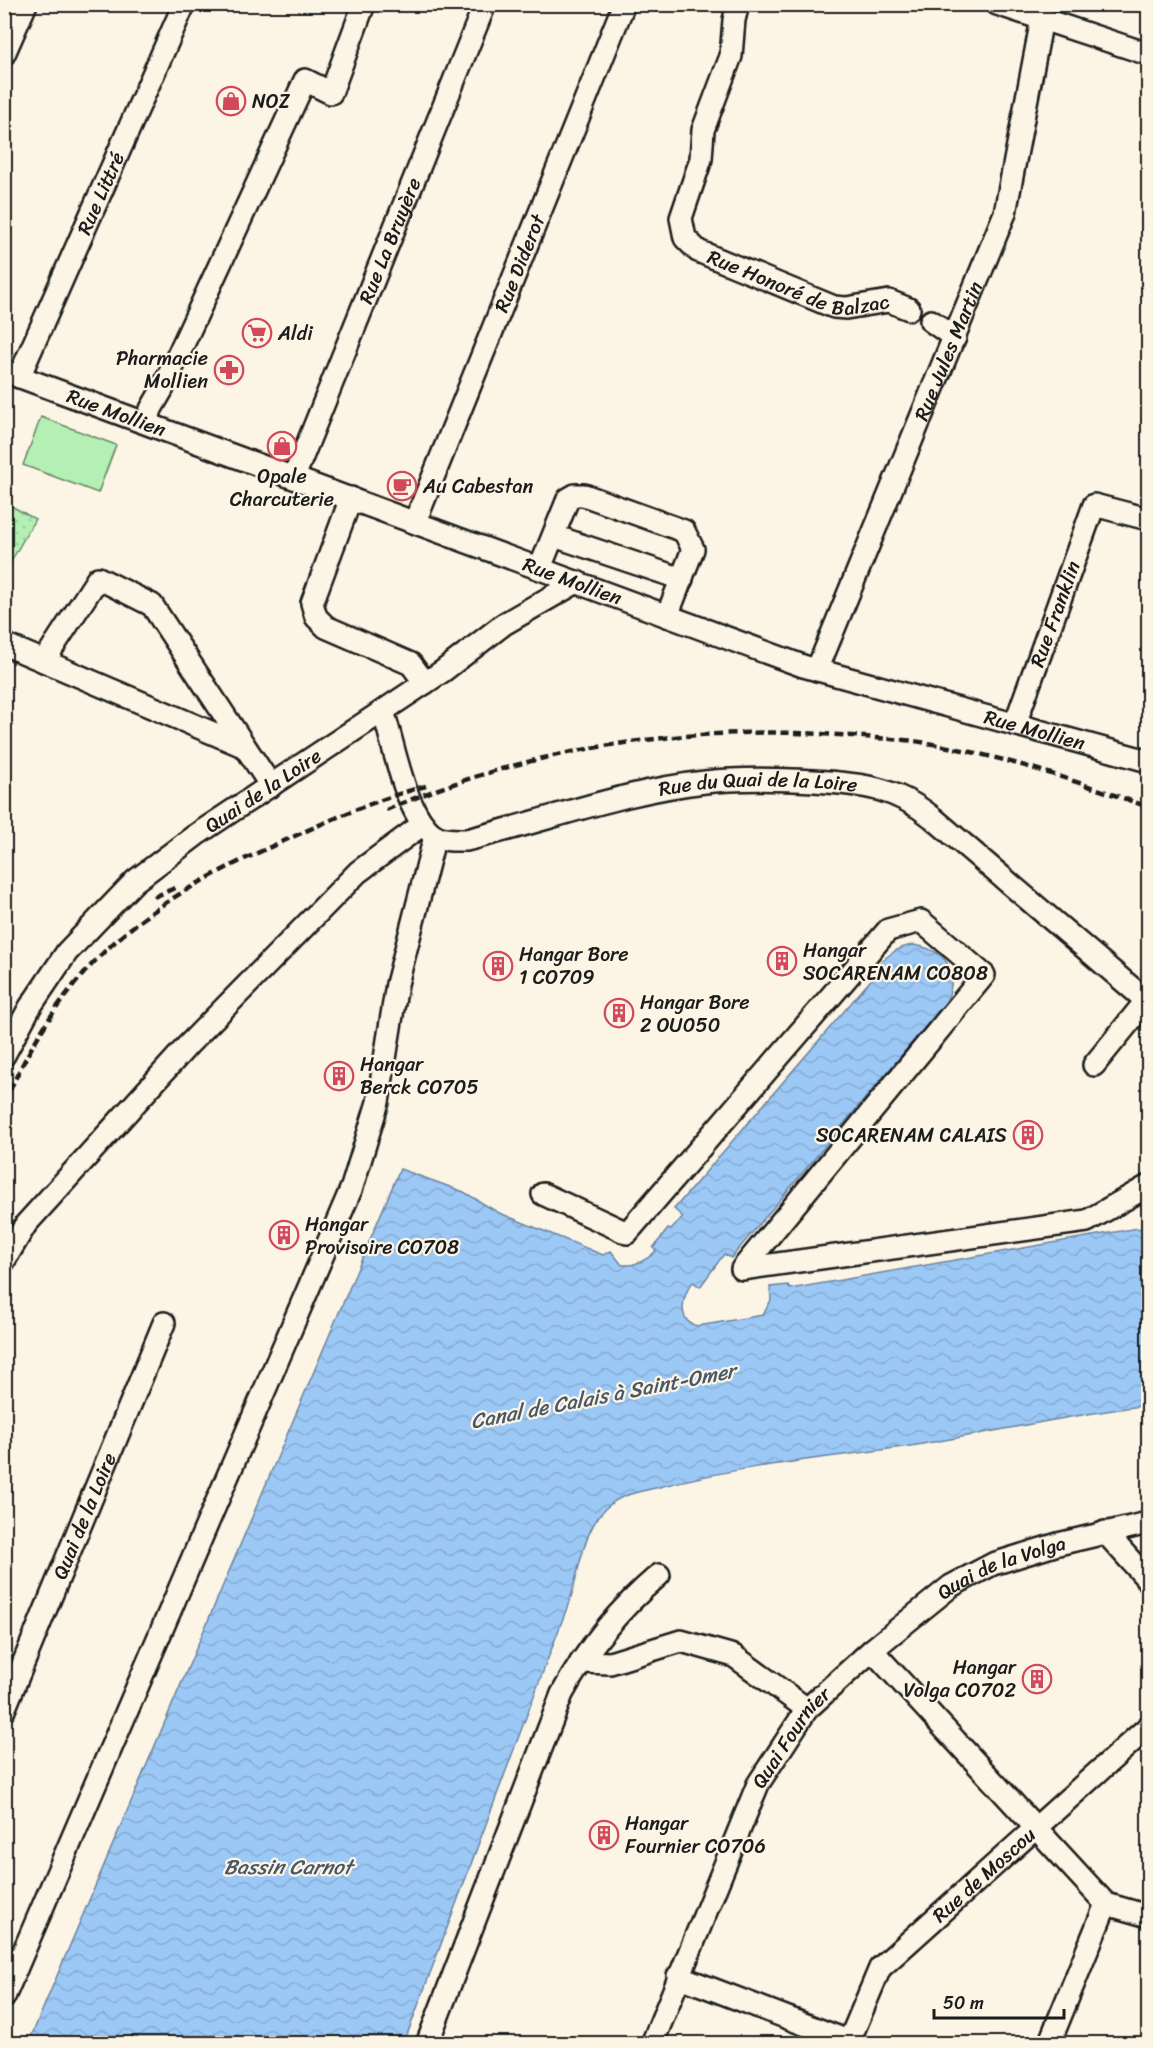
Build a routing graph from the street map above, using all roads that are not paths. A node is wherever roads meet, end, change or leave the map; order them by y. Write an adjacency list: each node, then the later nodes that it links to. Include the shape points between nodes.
1 (26, 4): 9 (street)
2 (364, 4): 15 (street, via 331,93 305,80)
3 (485, 4): 16 (street, Rue La Bruyère)
4 (624, 4): 19 (street, Rue Diderot)
5 (738, 4): 11 (street, Rue Honoré de Balzac, via 731,56 703,130 701,159 682,212 685,238 698,250 834,307 889,301)
6 (997, 4): 8 (street)
7 (183, 9): 14 (street, Rue Littré)
8 (1042, 19): 10 (street); 13 (street, Rue Jules Martin, via 1005,213)
9 (4, 54)
10 (1149, 54)
11 (909, 309)
12 (931, 321): 13 (street)
13 (955, 338): 27 (street, Rue Jules Martin)
14 (12, 374): 15 (street, Rue Mollien)
15 (147, 423): 16 (street, Rue Mollien)
16 (294, 477): 17 (street, Rue Mollien)
17 (351, 498): 19 (street, Rue Mollien); 28 (street, via 312,603 316,617 326,627 411,664)
18 (1149, 519): 30 (street, Rue Franklin, via 1094,505)
19 (415, 522): 21 (street, Rue Mollien)
20 (554, 536): 21 (street); 22 (street); 22 (street, via 568,499 584,495 684,531 693,549)
21 (540, 568): 23 (street, Rue Mollien)
22 (682, 579): 24 (street)
23 (577, 582): 24 (street, Rue Mollien); 28 (street, Quai de la Loire, via 504,624)
24 (667, 616): 27 (street, Rue Mollien)
25 (4, 644): 26 (street)
26 (44, 661): 31 (street); 31 (street, via 98,578 152,605)
27 (818, 670): 30 (street, Rue Mollien)
28 (425, 683): 29 (street, Quai de la Loire)
29 (383, 711): 33 (street, Quai de la Loire); 34 (street, via 407,791)
30 (1015, 724): 32 (street, Rue Mollien)
31 (243, 746): 33 (street)
32 (1149, 761)
33 (271, 786): 36 (street, Quai de la Loire, via 161,860 111,904 57,967)
34 (429, 830): 35 (street, Rue du Quai de la Loire, via 443,839 466,840 598,804 706,782 798,780 887,790 918,805); 40 (street, via 358,872 188,1045 26,1224); 55 (street, via 397,984 378,1102 352,1187)
35 (1148, 1001): 37 (street)
36 (4, 1055)
37 (1094, 1065)
38 (1149, 1186): 39 (street, via 1088,1221 742,1269 984,975 921,921 888,930 627,1233)
39 (543, 1194)
40 (4, 1260)
41 (164, 1323): 48 (street, Quai de la Loire)
42 (1149, 1523): 43 (street, Quai de la Volga)
43 (1105, 1532): 45 (street); 46 (street, Quai de la Volga, via 1025,1554 970,1576 951,1586)
44 (659, 1575): 47 (street, via 613,1619)
45 (1149, 1580)
46 (872, 1650): 49 (street, Quai Fournier); 51 (street)
47 (581, 1662): 49 (street, via 610,1663 681,1641 734,1656); 56 (street, via 552,1715)
48 (4, 1710)
49 (807, 1710): 54 (street, Quai Fournier, via 758,1784)
50 (1149, 1727): 51 (street, Rue de Moscou)
51 (1035, 1828): 52 (street); 58 (street, Rue de Moscou, via 880,1968)
52 (1106, 1904): 53 (street); 59 (street)
53 (1149, 1917)
54 (678, 1976): 57 (street, Quai Fournier); 58 (street)
55 (4, 1997)
56 (427, 2043)
57 (651, 2043)
58 (851, 2043)
59 (1049, 2043)

